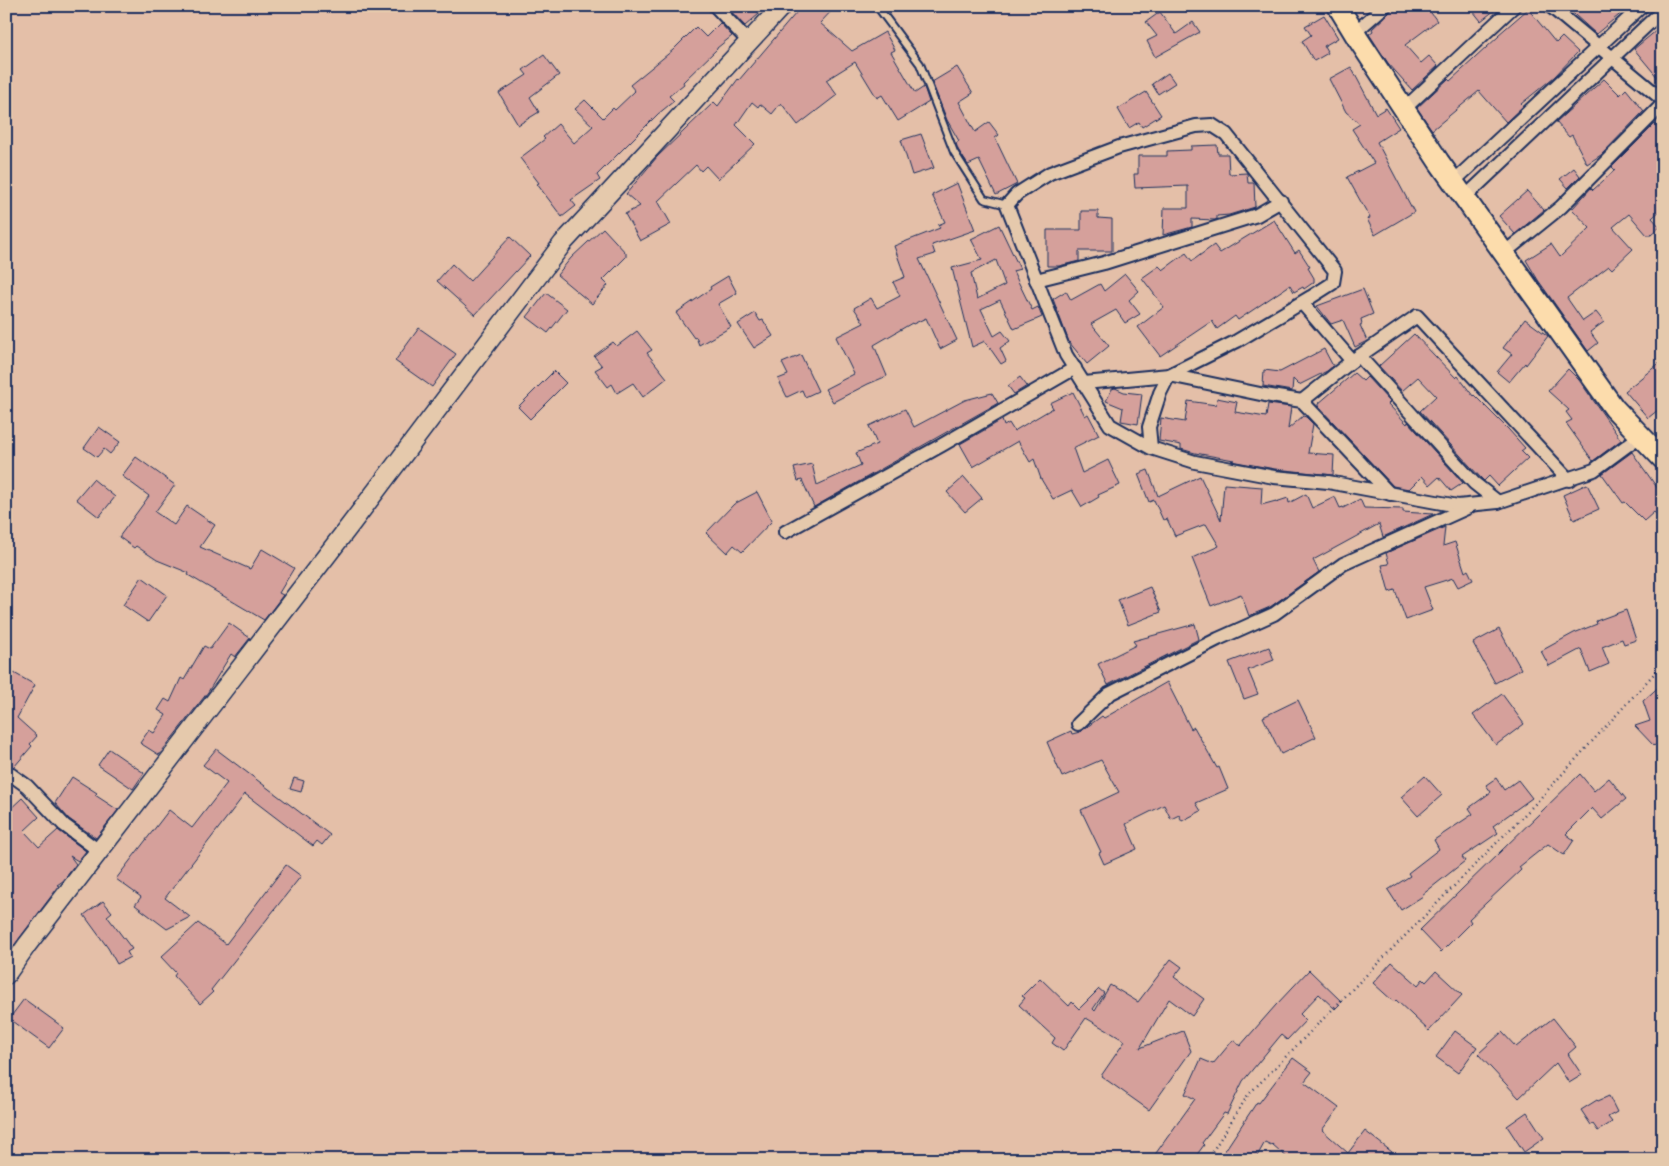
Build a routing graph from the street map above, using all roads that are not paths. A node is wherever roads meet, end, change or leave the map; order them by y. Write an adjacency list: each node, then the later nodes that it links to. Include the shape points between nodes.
1 (715, 6): 11 (street)
2 (782, 6): 11 (main road)
3 (876, 6): 19 (lane, via 920,64 954,152 984,199)
4 (1338, 6): 10 (main road)
5 (1385, 6): 10 (street)
6 (1514, 6): 16 (street)
7 (1550, 6): 12 (street)
8 (1642, 6): 12 (street)
9 (1663, 10): 13 (street)
10 (1354, 33): 16 (main road)
11 (749, 42): 38 (main road, via 563,243)
12 (1599, 48): 13 (street); 17 (street)
13 (1612, 59): 14 (street); 17 (street)
14 (1663, 100)
15 (1663, 104): 20 (street, via 1561,207)
16 (1404, 109): 17 (main road)
17 (1459, 190): 20 (main road)
18 (1281, 201): 19 (street, via 1226,134 1212,124 1119,147 1050,173); 21 (street, via 1257,215 1104,263); 22 (street, via 1335,271 1333,282)
19 (1007, 204): 21 (street)
20 (1504, 253): 28 (main road, via 1614,408)
21 (1036, 280): 24 (street, via 1066,354)
22 (1302, 303): 23 (street); 25 (street)
23 (1356, 359): 27 (street); 31 (street, via 1416,316); 33 (street, via 1474,482)
24 (1075, 368): 26 (street); 35 (street)
25 (1169, 375): 26 (street); 27 (street); 29 (street, via 1149,427)
26 (1084, 383): 29 (street, via 1110,425)
27 (1302, 401): 32 (street)
28 (1640, 436): 30 (main road); 31 (street, via 1594,470)
29 (1151, 448): 32 (street, via 1195,462)
30 (1663, 459)
31 (1568, 480): 33 (street)
32 (1390, 494): 34 (street, via 1458,506)
33 (1498, 502): 34 (street)
34 (1477, 504): 36 (street, via 1343,564 1274,614 1109,694)
35 (785, 532)
36 (1078, 724)
37 (6, 771): 38 (street, via 27,786 64,825)
38 (99, 851): 39 (main road)
39 (6, 975)

